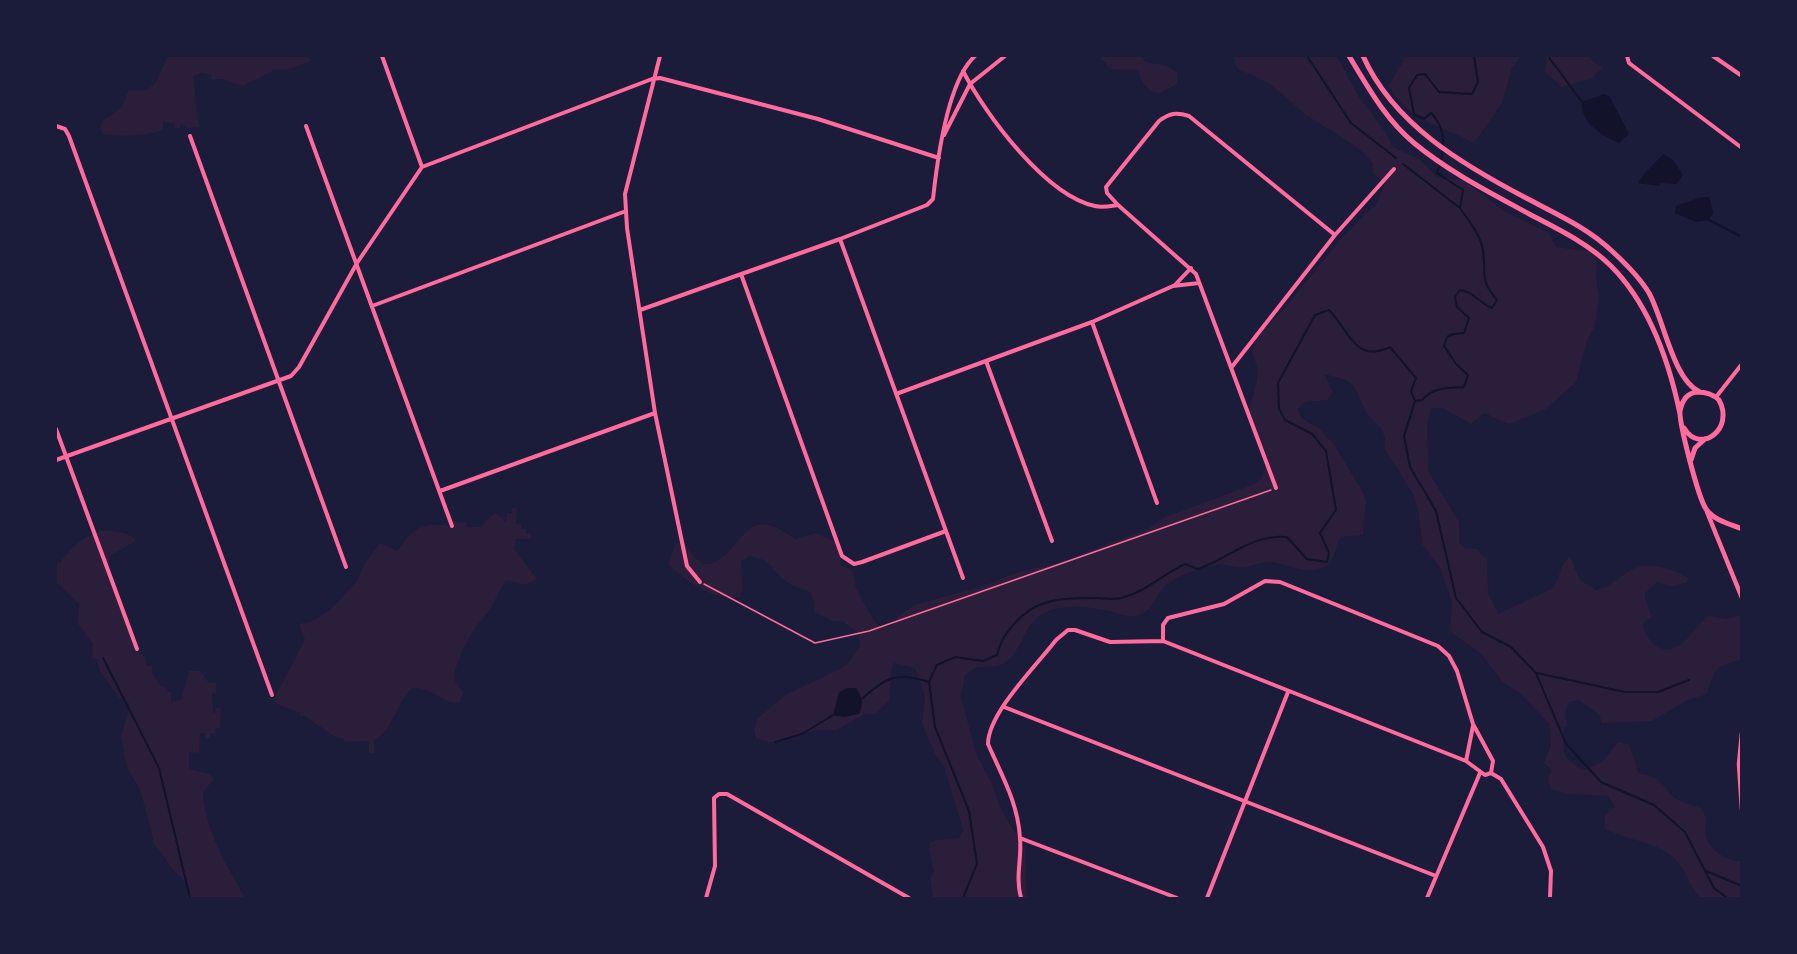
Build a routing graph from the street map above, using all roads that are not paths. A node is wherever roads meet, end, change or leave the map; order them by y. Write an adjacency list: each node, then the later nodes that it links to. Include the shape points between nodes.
1 (382, 56): 19 (street)
2 (660, 56): 11 (street)
3 (975, 56): 9 (street)
4 (1005, 56): 12 (street)
5 (1349, 56): 41 (main road, via 1385,114 1412,141 1486,191 1568,234 1610,265 1628,285 1650,323 1671,377)
6 (1363, 56): 37 (main road, via 1373,78 1421,133 1505,187 1582,227 1614,252 1648,293 1683,379)
7 (1627, 56): 17 (street, via 1629,63)
8 (1713, 56): 10 (street)
9 (963, 71): 12 (street); 15 (street)
10 (1742, 76)
11 (652, 79): 18 (street, via 818,120); 19 (street); 22 (street, via 625,194)
12 (970, 84): 15 (street); 21 (street, via 1045,179 1094,206)
13 (56, 126): 42 (street, via 65,129 69,136)
14 (306, 126): 25 (street)
15 (944, 135): 18 (street)
16 (190, 136): 36 (street)
17 (1742, 148)
18 (939, 158): 24 (street, via 933,199 927,205)
19 (422, 167): 25 (street)
20 (1394, 169): 23 (street)
21 (1118, 205): 23 (street, via 1107,193 1108,182 1159,121 1178,112 1189,116); 26 (street)
22 (626, 211): 30 (street); 31 (street)
23 (1335, 235): 35 (street)
24 (840, 239): 27 (street); 38 (street)
25 (357, 264): 30 (street); 36 (street, via 299,367 291,376)
26 (1191, 268): 28 (street); 29 (street)
27 (741, 274): 31 (street); 55 (street, via 842,556 854,564)
28 (1199, 284): 29 (street); 35 (street)
29 (1173, 286): 32 (street)
30 (372, 306): 50 (street)
31 (640, 310): 40 (street)
32 (1092, 322): 33 (street); 51 (street)
33 (986, 361): 38 (street); 56 (street)
34 (1742, 364): 39 (street)
35 (1231, 368): 49 (street)
36 (280, 379): 42 (street); 57 (street)
37 (1700, 392): 39 (main road); 41 (main road, via 1684,399)
38 (896, 394): 55 (street)
39 (1716, 397): 45 (main road, via 1723,410 1722,424)
40 (655, 413): 50 (street); 59 (street, via 687,566)
41 (1680, 414): 43 (main road)
42 (172, 418): 46 (street); 64 (street)
43 (1684, 428): 45 (main road, via 1692,437); 48 (main road)
44 (56, 429): 46 (street)
45 (1707, 438): 48 (main road, via 1694,450)
46 (65, 456): 47 (street); 62 (street)
47 (56, 460)
48 (1690, 465): 52 (main road)
49 (1276, 488)
50 (440, 491): 53 (street)
51 (1157, 503)
52 (1706, 510): 54 (main road); 60 (street)
53 (452, 526)
54 (1742, 529)
55 (946, 531): 58 (street)
56 (1052, 541)
57 (346, 567)
58 (963, 578)
59 (700, 582)
60 (1742, 598)
61 (1163, 641): 63 (street); 65 (street, via 1110,642 1068,630); 66 (street, via 1163,625 1168,618 1224,604 1265,581 1280,582 1438,646 1457,671)
62 (137, 649)
63 (1288, 692): 68 (street); 71 (street)
64 (272, 695)
65 (1004, 706): 71 (street); 73 (street, via 991,728 988,744 1011,794)
66 (1473, 724): 68 (street); 70 (street, via 1493,761)
67 (1742, 733): 72 (street)
68 (1466, 761): 69 (street)
69 (1480, 773): 70 (street); 74 (street)
70 (1491, 773): 81 (street, via 1506,783 1543,847 1551,872)
71 (1245, 801): 74 (street); 79 (street)
72 (1742, 809)
73 (1020, 838): 77 (street, via 1017,882); 78 (street)
74 (1436, 876): 80 (street)
75 (705, 898): 76 (street, via 715,866 714,798 727,794)
76 (909, 898)
77 (1021, 898)
78 (1177, 898)
79 (1208, 898)
80 (1427, 898)
81 (1550, 898)

